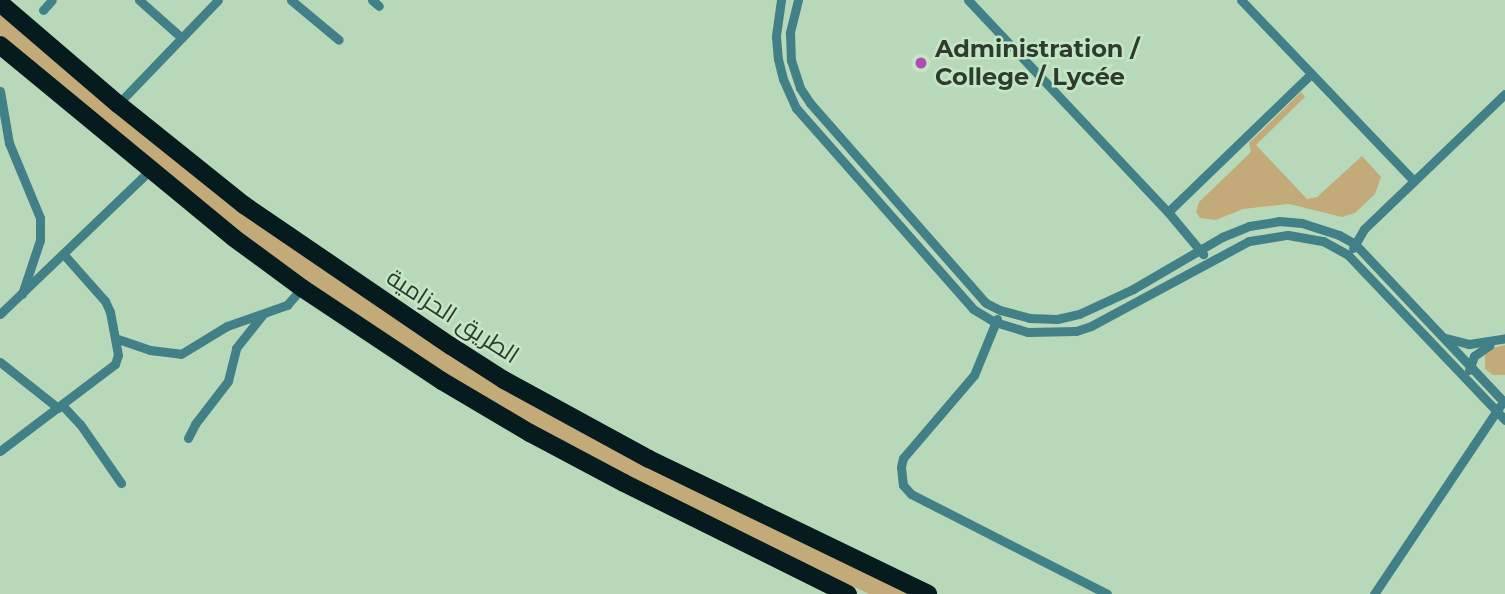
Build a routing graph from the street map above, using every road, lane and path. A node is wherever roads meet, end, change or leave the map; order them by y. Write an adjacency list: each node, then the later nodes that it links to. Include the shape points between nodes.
1 (52, 0): 10 (street)
2 (218, 0): 11 (street)
3 (291, 0): 12 (street)
4 (781, 0): 31 (street, via 778,60 796,108 961,299)
5 (798, 0): 28 (street, via 790,33 791,60 800,88 970,288)
6 (968, 0): 20 (street)
7 (1241, 0): 14 (street)
8 (142, 1): 11 (street)
9 (0, 3): 17 (highway, الطريق الحزامية)
10 (43, 10)
11 (182, 38): 17 (street)
12 (339, 40)
13 (0, 45): 18 (highway)
14 (1311, 74): 19 (street); 20 (street)
15 (0, 91): 27 (street, via 9,144 40,218 40,240)
16 (1505, 94): 19 (street)
17 (118, 104): 47 (highway, الطريق الحزامية, via 244,205 504,380 649,459)
18 (149, 171): 24 (street); 26 (highway)
19 (1414, 181): 21 (street)
20 (1168, 212): 22 (street)
21 (1354, 244): 22 (street, via 1323,229 1279,221 1249,226); 23 (street); 33 (street)
22 (1201, 251): 25 (street); 28 (street, via 1079,314 1044,319)
23 (1348, 255): 25 (street, via 1322,241 1288,235 1249,242); 38 (street)
24 (65, 256): 27 (street); 32 (street, via 105,301)
25 (1208, 261): 31 (street, via 1076,331 1044,334)
26 (302, 288): 30 (street, via 287,305); 46 (highway, via 530,433)
27 (22, 294): 29 (street)
28 (1000, 310): 31 (street)
29 (0, 314)
30 (263, 314): 32 (street, via 227,326 181,354 150,350); 43 (street, via 236,348 228,381)
31 (995, 322): 48 (street, via 974,374 903,458 904,485 923,500)
32 (116, 338): 40 (street, via 115,364)
33 (1444, 338): 35 (street, via 1469,344); 37 (street)
34 (1505, 338): 35 (street)
35 (1495, 342): 37 (street)
36 (0, 362): 40 (street)
37 (1469, 365): 38 (street); 39 (street)
38 (1470, 382): 41 (street)
39 (1505, 401): 41 (street)
40 (60, 407): 44 (street); 45 (street, via 80,424)
41 (1496, 411): 42 (street); 49 (street)
42 (1505, 420)
43 (188, 438)
44 (0, 451)
45 (121, 483)
46 (848, 594)
47 (928, 594)
48 (1107, 594)
49 (1374, 594)

